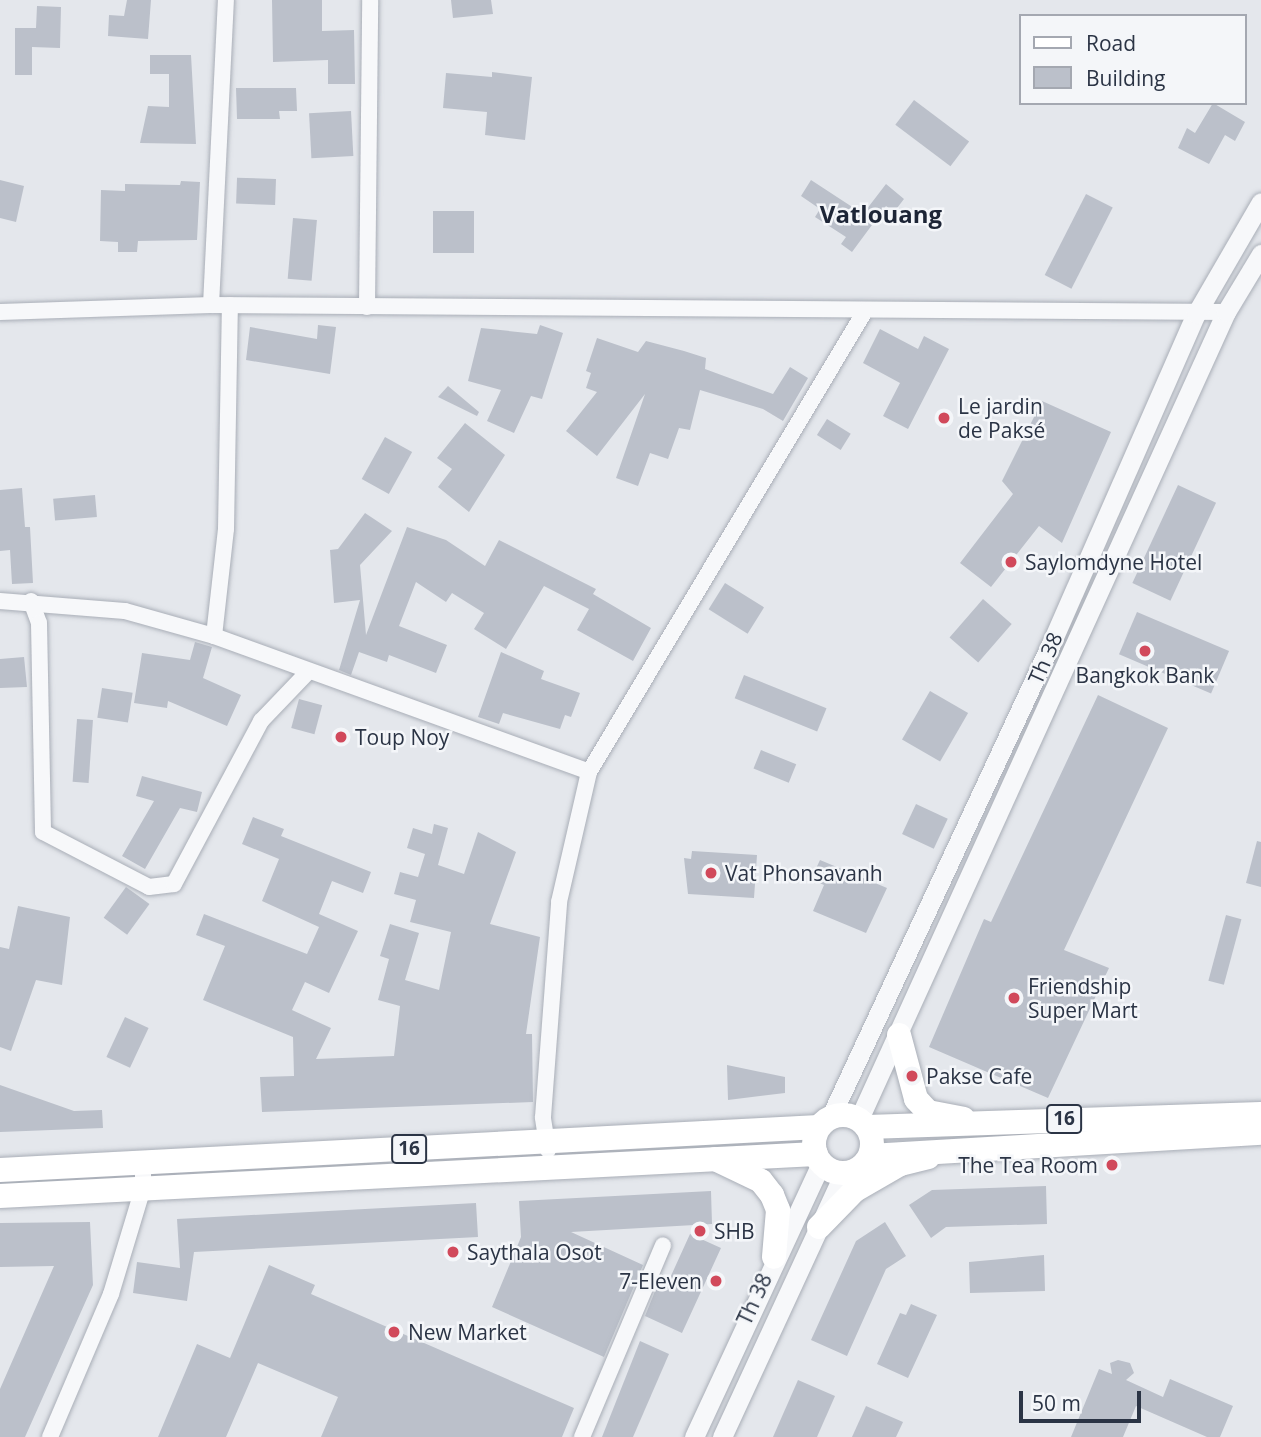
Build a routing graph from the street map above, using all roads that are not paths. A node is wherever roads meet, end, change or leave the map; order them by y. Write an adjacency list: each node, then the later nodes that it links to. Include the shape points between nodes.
1 (226, 0): 5 (street)
2 (370, 0): 7 (street)
3 (1261, 202): 11 (street, Th 38)
4 (1261, 254): 10 (street, Th 38)
5 (211, 305): 6 (street); 9 (street)
6 (230, 305): 7 (street); 14 (street, via 226,529)
7 (367, 307): 8 (street)
8 (865, 311): 11 (street); 16 (street)
9 (0, 312)
10 (1226, 312): 11 (street); 18 (street, Th 38)
11 (1196, 314): 17 (street, Th 38)
12 (0, 601): 13 (street)
13 (31, 601): 14 (street, via 125,611); 15 (street, via 39,623 43,832 149,887 174,884 261,721)
14 (214, 636): 15 (street)
15 (306, 674): 16 (street)
16 (589, 772): 25 (street, via 559,902 543,1117)
17 (926, 920): 18 (street); 21 (street, Th 38)
18 (948, 929): 19 (street, Th 38)
19 (899, 1035): 22 (main road, via 916,1099 928,1112); 23 (street, Th 38)
20 (1261, 1114): 22 (main road, 16)
21 (825, 1122): 23 (main road, 16); 25 (main road, 16); 29 (main road)
22 (981, 1123): 23 (main road, 16)
23 (863, 1124): 27 (main road)
24 (1261, 1133): 26 (main road, 16)
25 (548, 1140): 30 (street); 33 (main road, 16)
26 (949, 1151): 27 (main road, 16); 35 (main road, via 900,1164 875,1178)
27 (870, 1156): 32 (main road, via 859,1168)
28 (715, 1159): 29 (main road, 16); 30 (main road, 16); 37 (main road, via 761,1181 772,1195 778,1210)
29 (818, 1159): 32 (main road, 16); 37 (street, Th 38)
30 (549, 1166): 33 (main road, 16)
31 (0, 1170): 33 (main road, 16)
32 (844, 1174): 35 (street, Th 38)
33 (143, 1176): 34 (main road, 16); 38 (street, via 111,1294)
34 (0, 1196)
35 (819, 1227): 41 (street, Th 38)
36 (663, 1245): 39 (street)
37 (774, 1257): 40 (street, Th 38)
38 (50, 1437)
39 (582, 1437)
40 (694, 1437)
41 (722, 1437)

